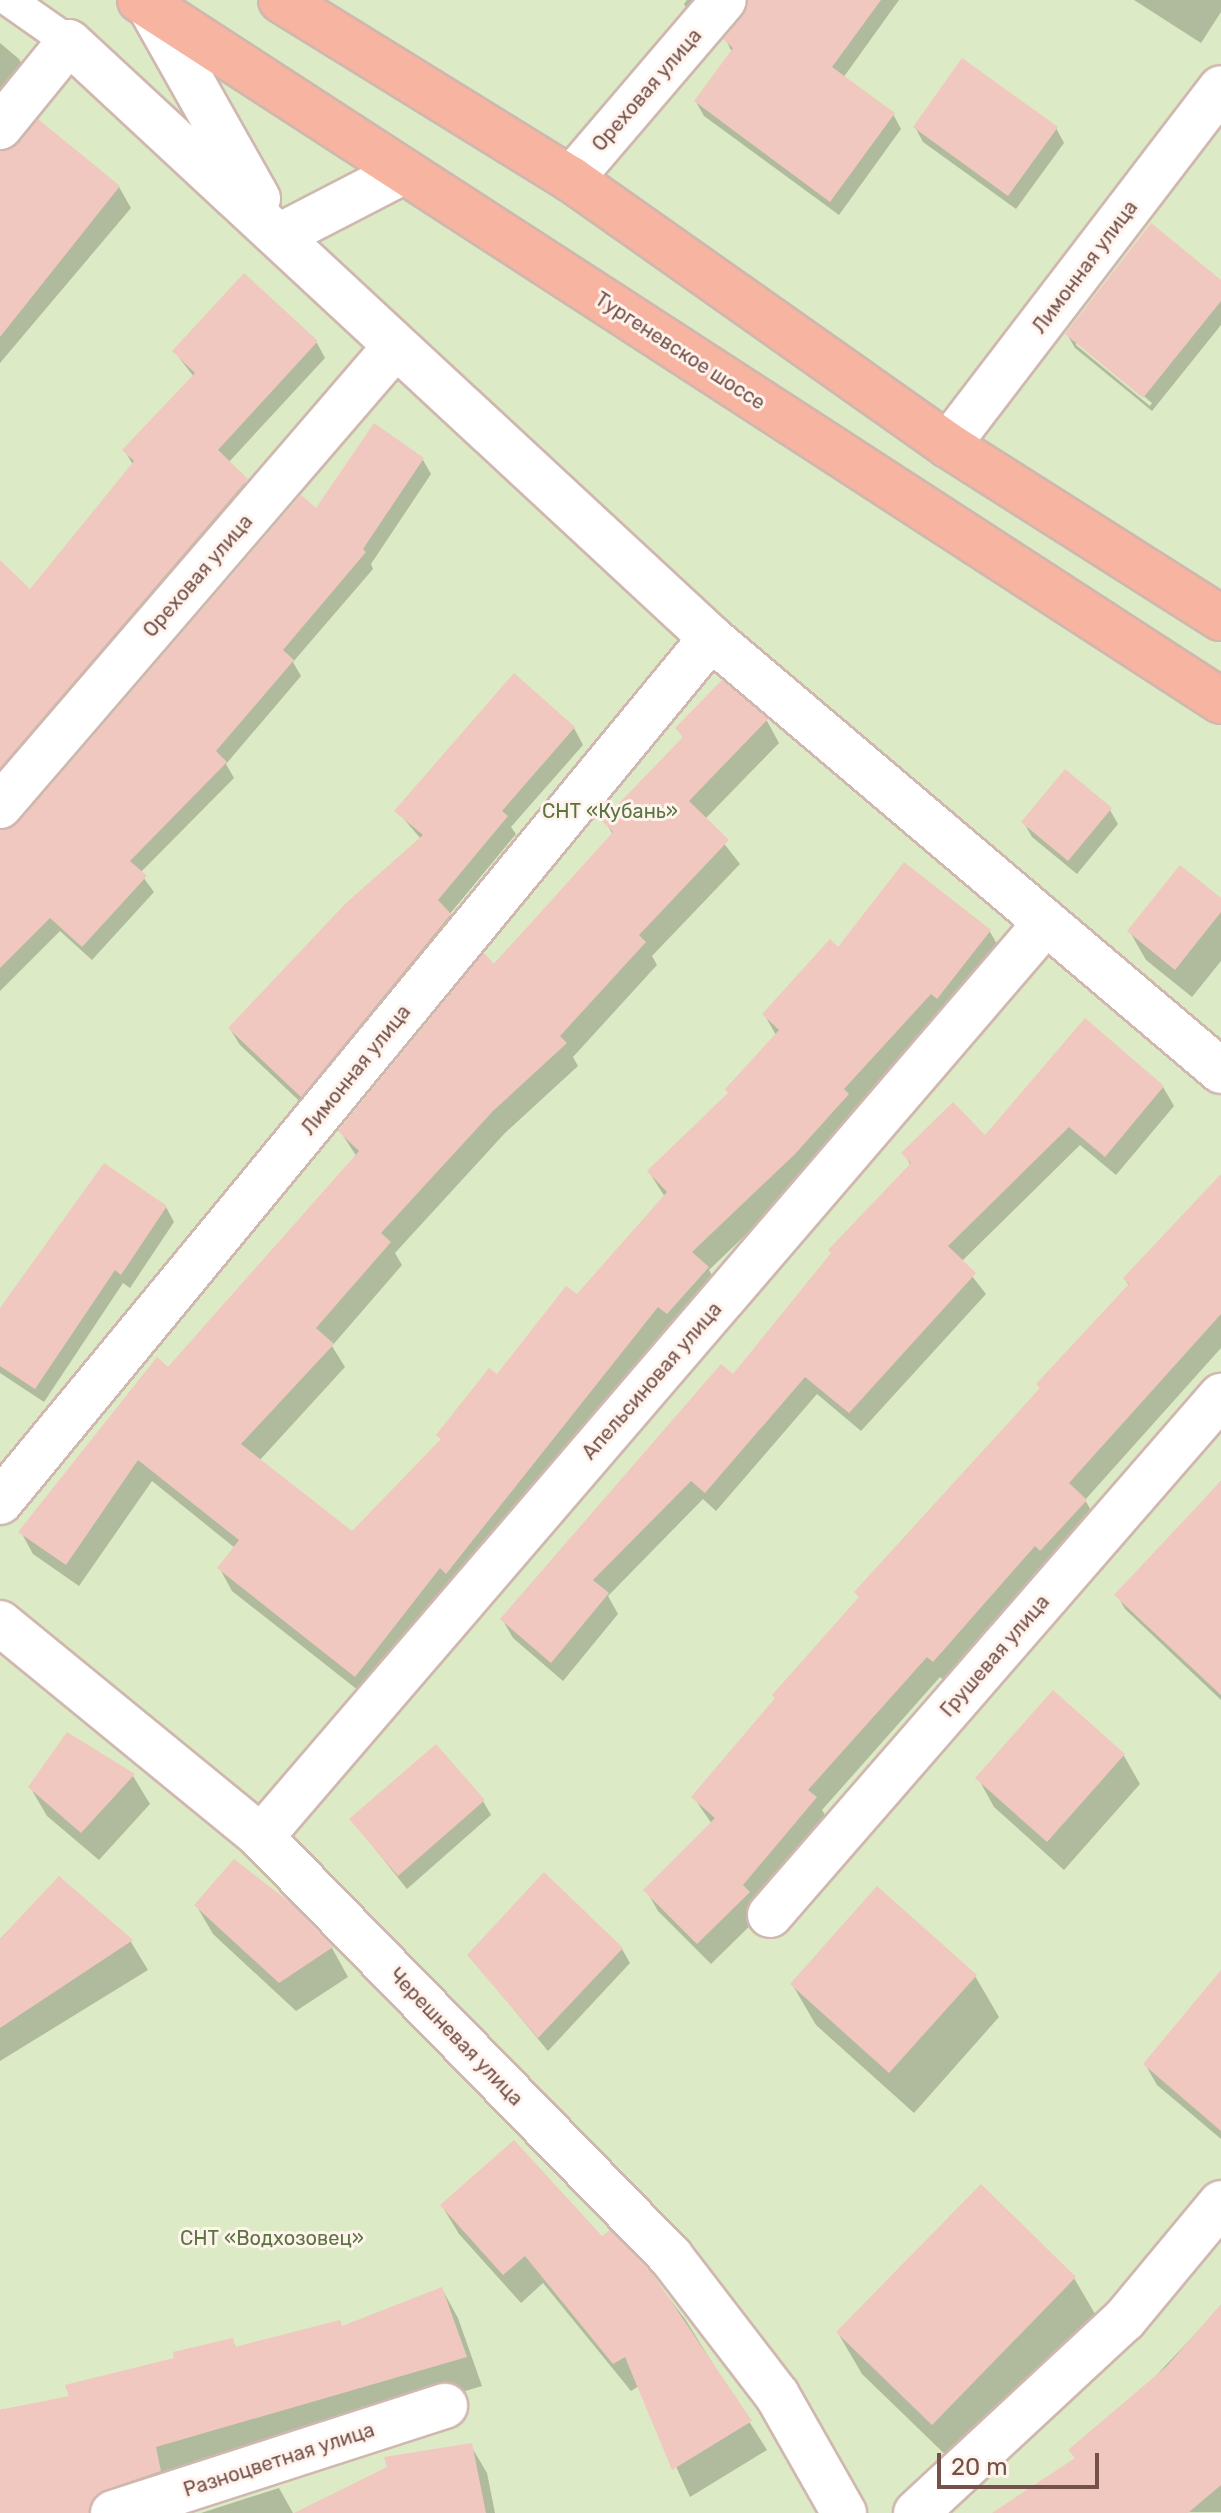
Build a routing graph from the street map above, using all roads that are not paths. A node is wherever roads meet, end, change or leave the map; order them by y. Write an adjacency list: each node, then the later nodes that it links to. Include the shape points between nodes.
1 (9, 0): 5 (lane)
2 (281, 0): 9 (highway)
3 (724, 0): 9 (street, Ореховая улица)
4 (145, 3): 8 (highway, Тургеневское шоссе); 10 (street)
5 (69, 42): 7 (street); 10 (street)
6 (1221, 88): 12 (street, Лимонная улица)
7 (0, 127)
8 (403, 172): 10 (street); 15 (highway, Тургеневское шоссе)
9 (571, 179): 12 (highway)
10 (279, 236): 11 (street)
11 (395, 347): 14 (street); 16 (street, Ореховая улица)
12 (948, 445): 13 (highway)
13 (1215, 614)
14 (711, 638): 17 (street); 20 (street, Лимонная улица)
15 (1221, 701)
16 (0, 806)
17 (1044, 925): 18 (street); 22 (street, Апельсиновая улица)
18 (1221, 1071)
19 (1221, 1396): 23 (street, Грушевая улица)
20 (0, 1502)
21 (0, 1623): 22 (street, Черешневая улица)
22 (261, 1837): 27 (street, Черешневая улица, via 671,2257 777,2395)
23 (770, 1915)
24 (1221, 2203): 28 (street, via 1124,2320)
25 (445, 2406): 26 (street, Разноцветная улица)
26 (113, 2513)
27 (844, 2513)
28 (916, 2513)

